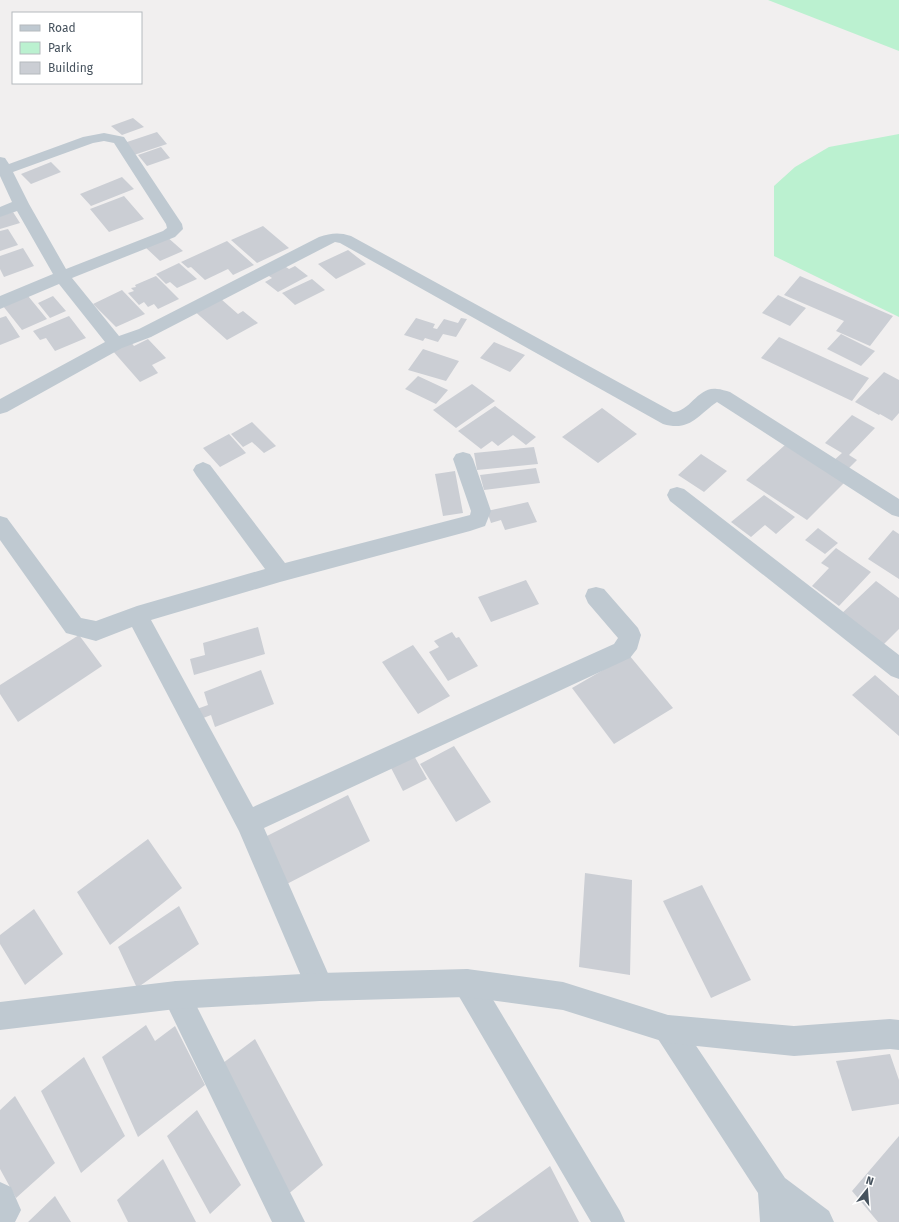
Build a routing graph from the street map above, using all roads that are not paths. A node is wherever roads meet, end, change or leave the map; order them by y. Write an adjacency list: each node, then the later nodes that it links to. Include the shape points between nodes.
1 (3, 165): 2 (street); 4 (street, via 99,136 111,136 119,140 174,224 175,229 169,234)
2 (21, 204): 3 (street); 4 (street)
3 (0, 212)
4 (62, 276): 5 (street); 6 (street)
5 (0, 303)
6 (116, 344): 7 (street); 11 (street, via 145,333 334,237 345,240 670,419 683,419 711,396 723,397)
7 (0, 407)
8 (463, 459): 13 (street, via 481,511 478,520)
9 (203, 470): 13 (street)
10 (677, 495): 16 (street)
11 (899, 509)
12 (0, 524): 15 (street, via 74,626 96,631)
13 (280, 573): 15 (street)
14 (596, 596): 17 (street, via 630,635 629,642 622,651)
15 (137, 615): 17 (street)
16 (899, 669)
17 (248, 822): 19 (street)
18 (468, 983): 19 (street); 22 (street, via 563,996); 26 (street)
19 (320, 987): 20 (street)
20 (176, 995): 21 (street); 25 (street)
21 (0, 1016)
22 (668, 1029): 23 (street, via 794,1041); 24 (street)
23 (896, 1030)
24 (774, 1189): 27 (street); 28 (street)
25 (289, 1222)
26 (609, 1222)
27 (776, 1222)
28 (818, 1222)

